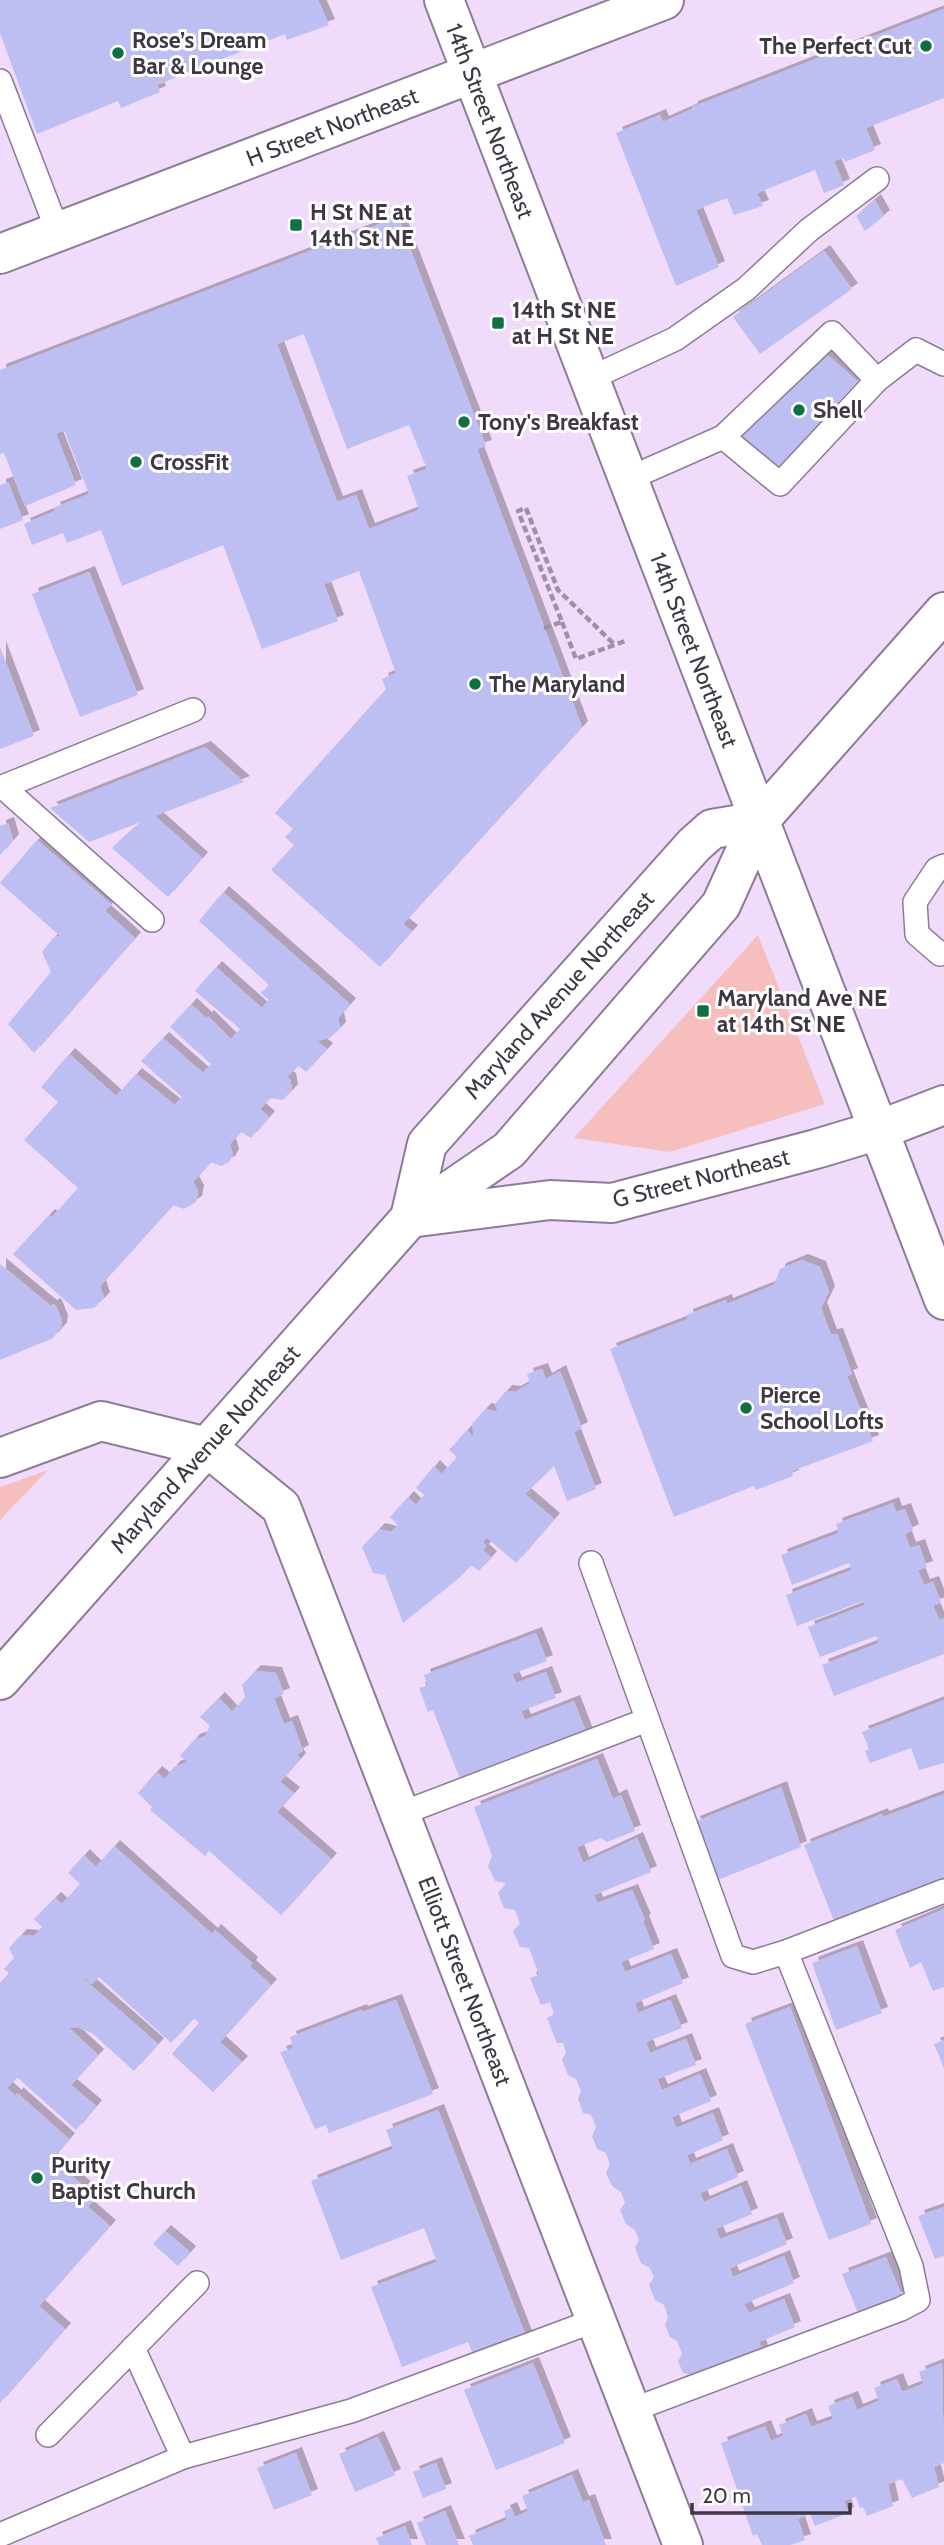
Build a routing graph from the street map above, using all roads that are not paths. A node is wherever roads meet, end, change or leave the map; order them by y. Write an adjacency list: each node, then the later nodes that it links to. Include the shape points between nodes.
1 (444, 0): 3 (street, 14th Street Northeast)
2 (664, 0): 3 (street, H Street Northeast)
3 (471, 73): 6 (street, H Street Northeast); 9 (street, 14th Street Northeast)
4 (0, 80): 6 (lane)
5 (877, 179): 9 (lane, via 808,230 746,289 675,339)
6 (58, 232): 7 (street, H Street Northeast)
7 (0, 254)
8 (944, 364): 10 (lane, via 916,350)
9 (589, 379): 12 (street, 14th Street Northeast)
10 (877, 380): 11 (lane, via 832,333); 11 (lane, via 780,484)
11 (723, 437): 12 (lane)
12 (628, 479): 16 (street, 14th Street Northeast)
13 (944, 612): 16 (street, Maryland Avenue Northeast)
14 (193, 710): 15 (lane)
15 (1, 787): 18 (lane)
16 (759, 821): 21 (street, 14th Street Northeast); 22 (street, Maryland Avenue Northeast, via 721,905 509,1150); 22 (street, Maryland Avenue Northeast, via 712,829 694,845 427,1144)
17 (944, 866): 19 (lane, via 937,869 915,902 917,934)
18 (152, 920)
19 (944, 953)
20 (944, 1105): 21 (street, G Street Northeast)
21 (879, 1130): 22 (street, G Street Northeast, via 612,1203 550,1200); 23 (street, 14th Street Northeast)
22 (410, 1218): 24 (street, Maryland Avenue Northeast)
23 (944, 1300)
24 (207, 1447): 25 (street, via 101,1421); 27 (street, Maryland Avenue Northeast); 29 (street, Elliott Street Northeast, via 281,1507)
25 (0, 1458)
26 (591, 1563): 28 (lane)
27 (0, 1680)
28 (647, 1720): 29 (lane); 31 (lane, via 733,1956 753,1962)
29 (400, 1814): 33 (street, Elliott Street Northeast)
30 (944, 1891): 31 (lane)
31 (786, 1952): 35 (lane, via 911,2266 918,2300)
32 (197, 2283): 34 (lane)
33 (596, 2320): 35 (street, Elliott Street Northeast); 37 (lane, via 351,2411)
34 (133, 2348): 36 (lane); 37 (lane)
35 (632, 2410): 39 (street, Elliott Street Northeast)
36 (48, 2435)
37 (183, 2457): 38 (lane)
38 (0, 2535)
39 (683, 2545)

